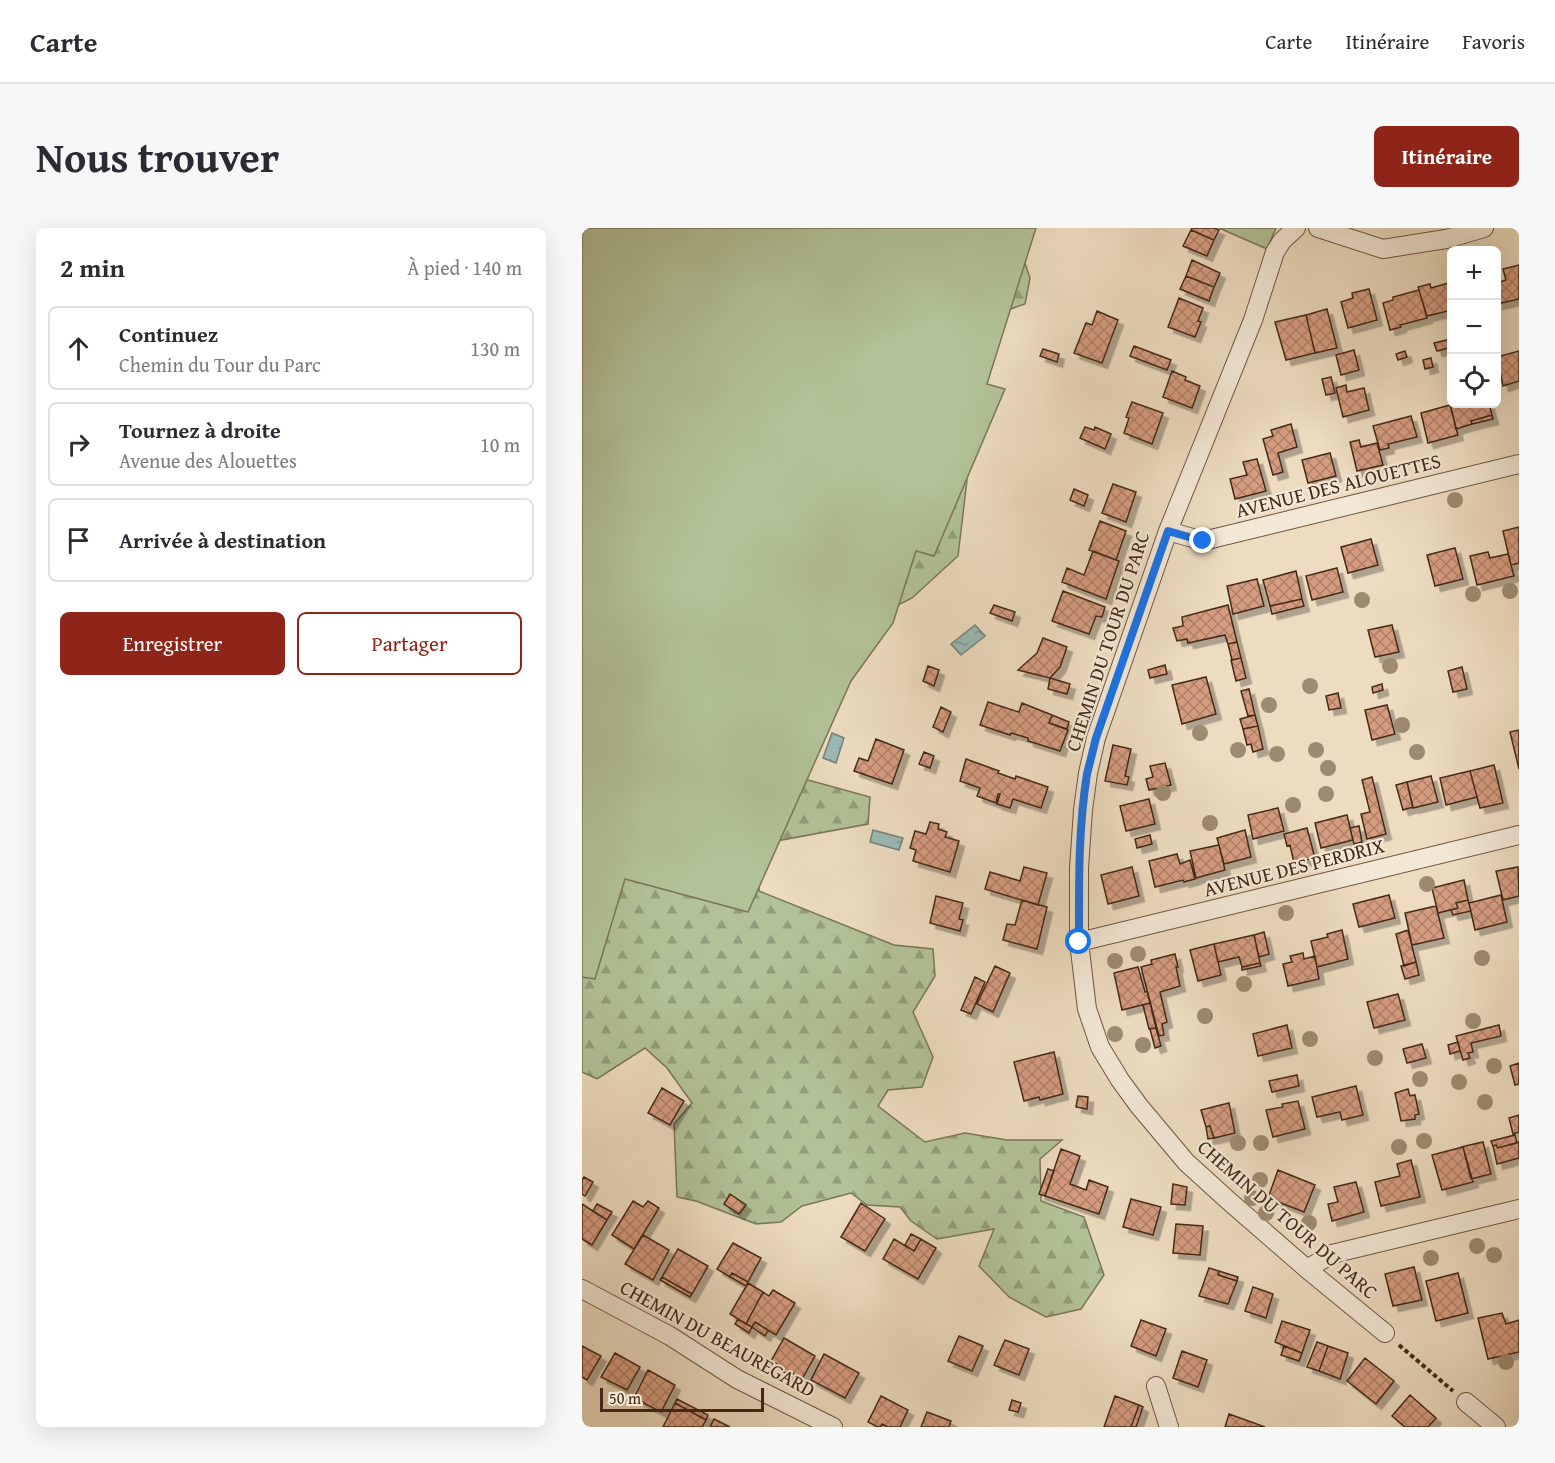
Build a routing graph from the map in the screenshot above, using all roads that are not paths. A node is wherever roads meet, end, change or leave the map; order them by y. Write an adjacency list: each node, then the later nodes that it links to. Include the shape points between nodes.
1 (1296, 228): 5 (street, CHEMIN DU TOUR DU PARC, via 1275,252)
2 (1318, 228): 3 (street, via 1383,249 1446,239)
3 (1484, 228)
4 (1519, 464): 5 (street, AVENUE DES ALOUETTES, via 1203,541)
5 (1168, 531): 7 (street, CHEMIN DU TOUR DU PARC, via 1096,738 1088,773 1079,868)
6 (1519, 835): 7 (street, AVENUE DES PERDRIX)
7 (1079, 942): 9 (street, CHEMIN DU TOUR DU PARC, via 1087,1009 1100,1047 1120,1080 1186,1162)
8 (1519, 1209): 9 (street, via 1332,1254)
9 (1307, 1269): 11 (street, CHEMIN DU TOUR DU PARC)
10 (582, 1289): 14 (street, CHEMIN DU BEAUREGARD, via 670,1336 737,1379)
11 (1385, 1333)
12 (1156, 1386): 15 (street)
13 (1466, 1402): 16 (street)
14 (833, 1427)
15 (1169, 1427)
16 (1496, 1427)

